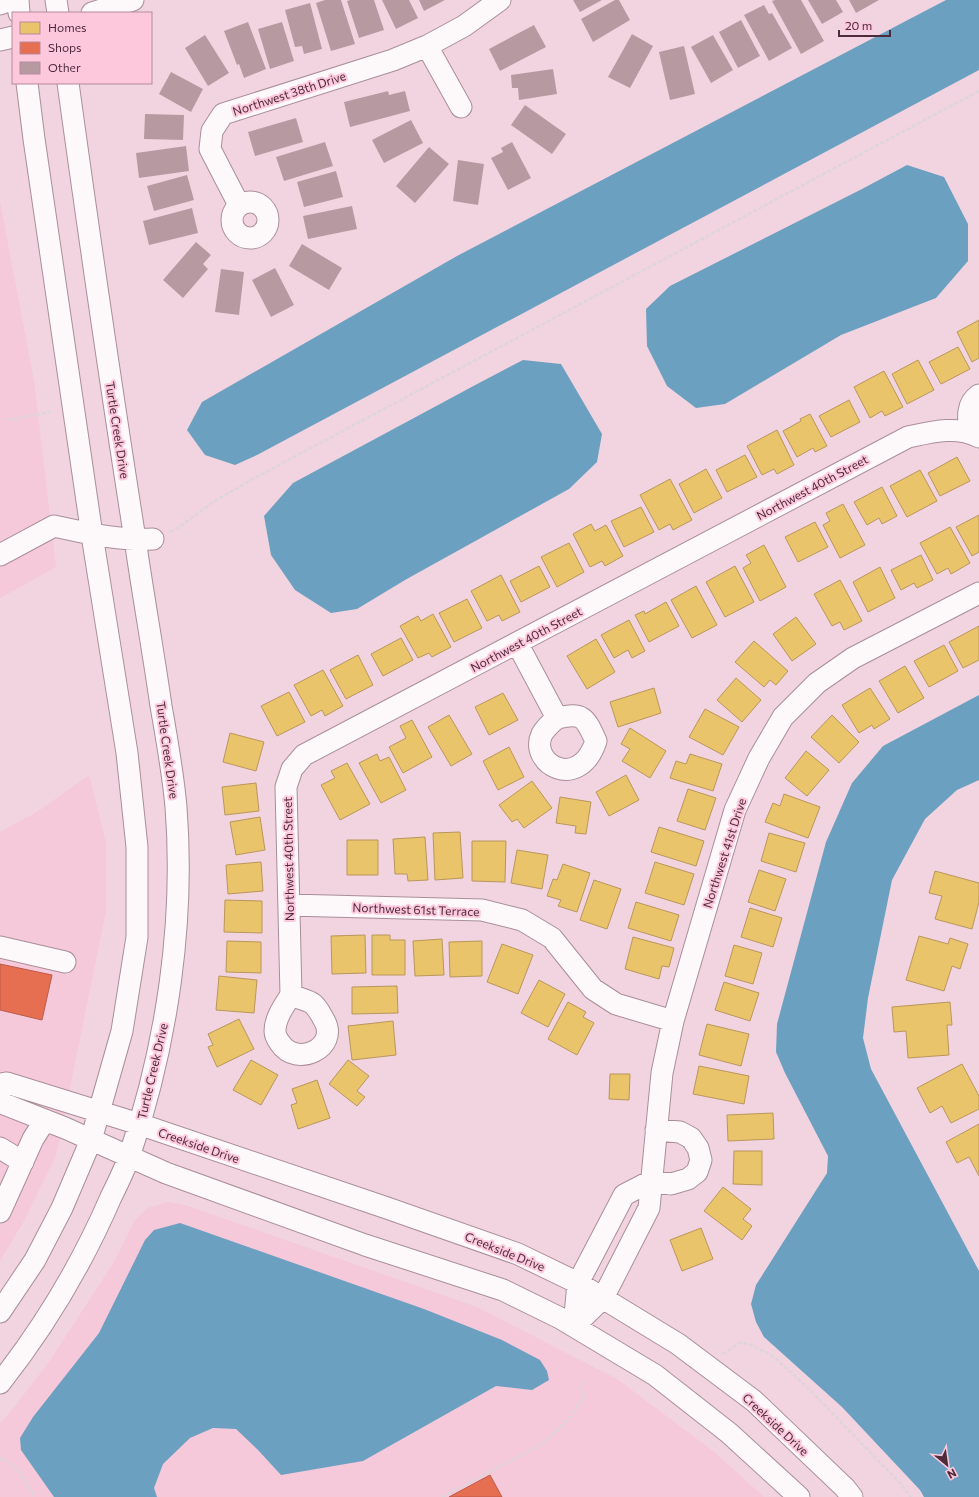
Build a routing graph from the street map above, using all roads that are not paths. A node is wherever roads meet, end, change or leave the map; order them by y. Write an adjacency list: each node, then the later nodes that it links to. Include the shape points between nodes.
1 (11, 0): 6 (street)
2 (18, 0): 7 (street)
3 (56, 0): 8 (street)
4 (134, 0): 9 (street)
5 (500, 0): 12 (street, Northwest 38th Drive, via 464,26)
6 (0, 4)
7 (19, 12)
8 (58, 12)
9 (95, 12)
10 (12, 37): 11 (street)
11 (0, 40)
12 (427, 46): 15 (street); 16 (street, Northwest 38th Drive, via 223,114 212,131 210,149)
13 (27, 84): 19 (street)
14 (68, 84): 20 (street, Turtle Creek Drive, via 85,205)
15 (461, 107)
16 (239, 205)
17 (979, 396): 18 (street, via 975,398 968,415)
18 (975, 434): 23 (street, Northwest 40th Street, via 951,430 908,437)
19 (92, 535): 20 (street); 21 (street, via 54,526); 32 (street, via 127,753 137,847 137,937 122,1032)
20 (144, 539): 34 (street, Turtle Creek Drive, via 175,800 178,898 176,943 160,1045)
21 (0, 555)
22 (979, 593): 29 (street, Northwest 41st Drive, via 853,658 817,683 783,717 759,758 735,810)
23 (517, 643): 24 (street); 25 (street, Northwest 40th Street, via 304,755 292,769 286,787)
24 (557, 718)
25 (289, 905): 28 (street, Northwest 40th Street); 29 (street, Northwest 61st Terrace, via 482,910 522,920 552,938 593,989 616,1004)
26 (0, 947): 27 (street)
27 (65, 962)
28 (290, 995)
29 (673, 1021): 35 (street, Northwest 41st Drive, via 662,1073)
30 (0, 1084): 32 (street, Creekside Drive, via 7,1083)
31 (0, 1100): 33 (street, via 4,1104)
32 (99, 1111): 34 (street, Creekside Drive); 36 (street)
33 (45, 1120): 36 (street); 39 (street)
34 (139, 1124): 38 (street, Turtle Creek Drive); 44 (street, Creekside Drive, via 511,1252)
35 (656, 1130): 40 (street, Northwest 41st Drive); 40 (street, via 680,1132 691,1138 698,1148 701,1160 697,1172 688,1179 671,1184)
36 (91, 1140): 38 (street); 46 (street, via 62,1208 35,1260)
37 (0, 1148): 39 (street)
38 (129, 1157): 47 (street, via 321,1229 503,1290); 48 (street, Turtle Creek Drive, via 94,1236 67,1287)
39 (22, 1162): 41 (street)
40 (651, 1181): 42 (street, via 624,1195); 43 (street, Northwest 41st Drive, via 649,1208)
41 (0, 1212)
42 (610, 1222): 43 (street); 44 (street)
43 (635, 1236): 45 (street, Northwest 41st Drive)
44 (578, 1283): 45 (street, Creekside Drive); 47 (street)
45 (603, 1298): 47 (street, Northwest 41st Drive); 50 (street, Creekside Drive, via 678,1344 754,1401)
46 (0, 1312)
47 (574, 1326): 49 (street, via 655,1375 729,1433)
48 (0, 1383)
49 (798, 1497)
50 (852, 1497)

